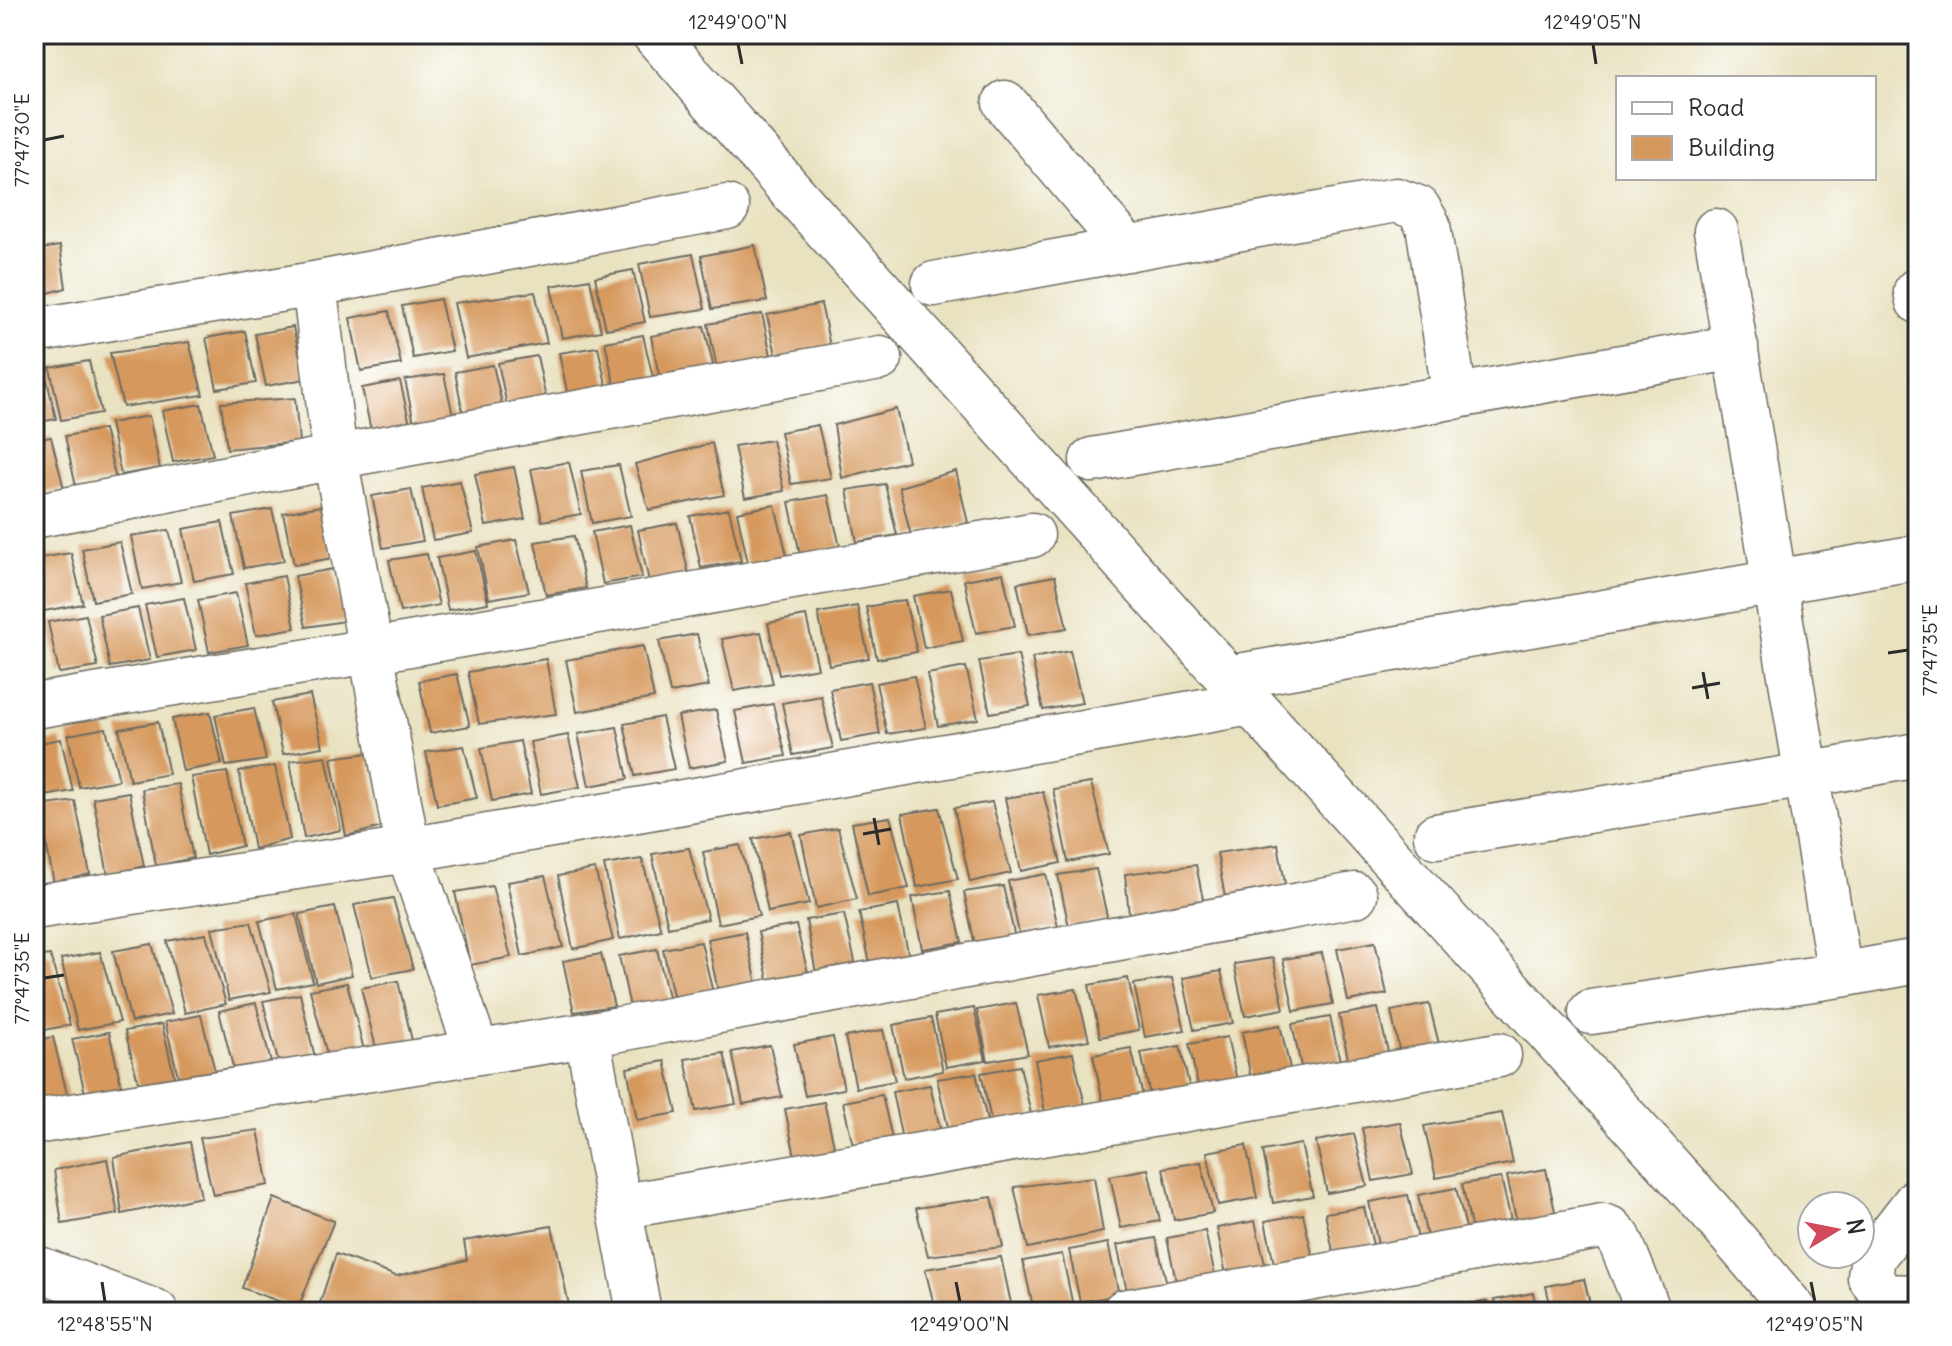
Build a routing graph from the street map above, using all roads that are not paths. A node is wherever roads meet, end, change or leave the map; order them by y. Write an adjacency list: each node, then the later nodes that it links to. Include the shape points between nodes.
1 (654, 34): 19 (street)
2 (1005, 103): 5 (street)
3 (727, 207): 6 (street)
4 (1716, 231): 9 (street)
5 (1128, 249): 7 (street); 11 (street, via 1396,200 1418,208 1428,225)
6 (314, 284): 8 (street); 12 (street)
7 (934, 284)
8 (34, 331)
9 (1736, 347): 11 (street); 17 (street)
10 (880, 358): 12 (street)
11 (1455, 397): 13 (street)
12 (335, 457): 14 (street); 18 (street)
13 (1092, 460)
14 (34, 516)
15 (1032, 535): 18 (street)
16 (1918, 557): 17 (street)
17 (1774, 582): 19 (street); 22 (street)
18 (370, 651): 20 (street); 24 (street)
19 (1239, 690): 24 (street); 42 (street)
20 (34, 706)
21 (1918, 755): 22 (street)
22 (1806, 775): 23 (street); 28 (street)
23 (1436, 836)
24 (408, 850): 26 (street); 31 (street)
25 (1355, 895): 30 (street)
26 (34, 907)
27 (1918, 961): 28 (street)
28 (1840, 975): 29 (street)
29 (1591, 1012)
30 (587, 1035): 31 (street); 35 (street)
31 (477, 1052): 33 (street)
32 (1499, 1055): 35 (street)
33 (34, 1122)
34 (1918, 1199): 37 (street, via 1873,1257 1870,1277 1883,1296)
35 (619, 1207): 39 (street)
36 (34, 1267): 38 (street)
37 (1918, 1297)
38 (156, 1312)
39 (639, 1312)
40 (1124, 1312): 41 (street, via 1603,1226 1619,1238)
41 (1649, 1312)
42 (1796, 1312)

